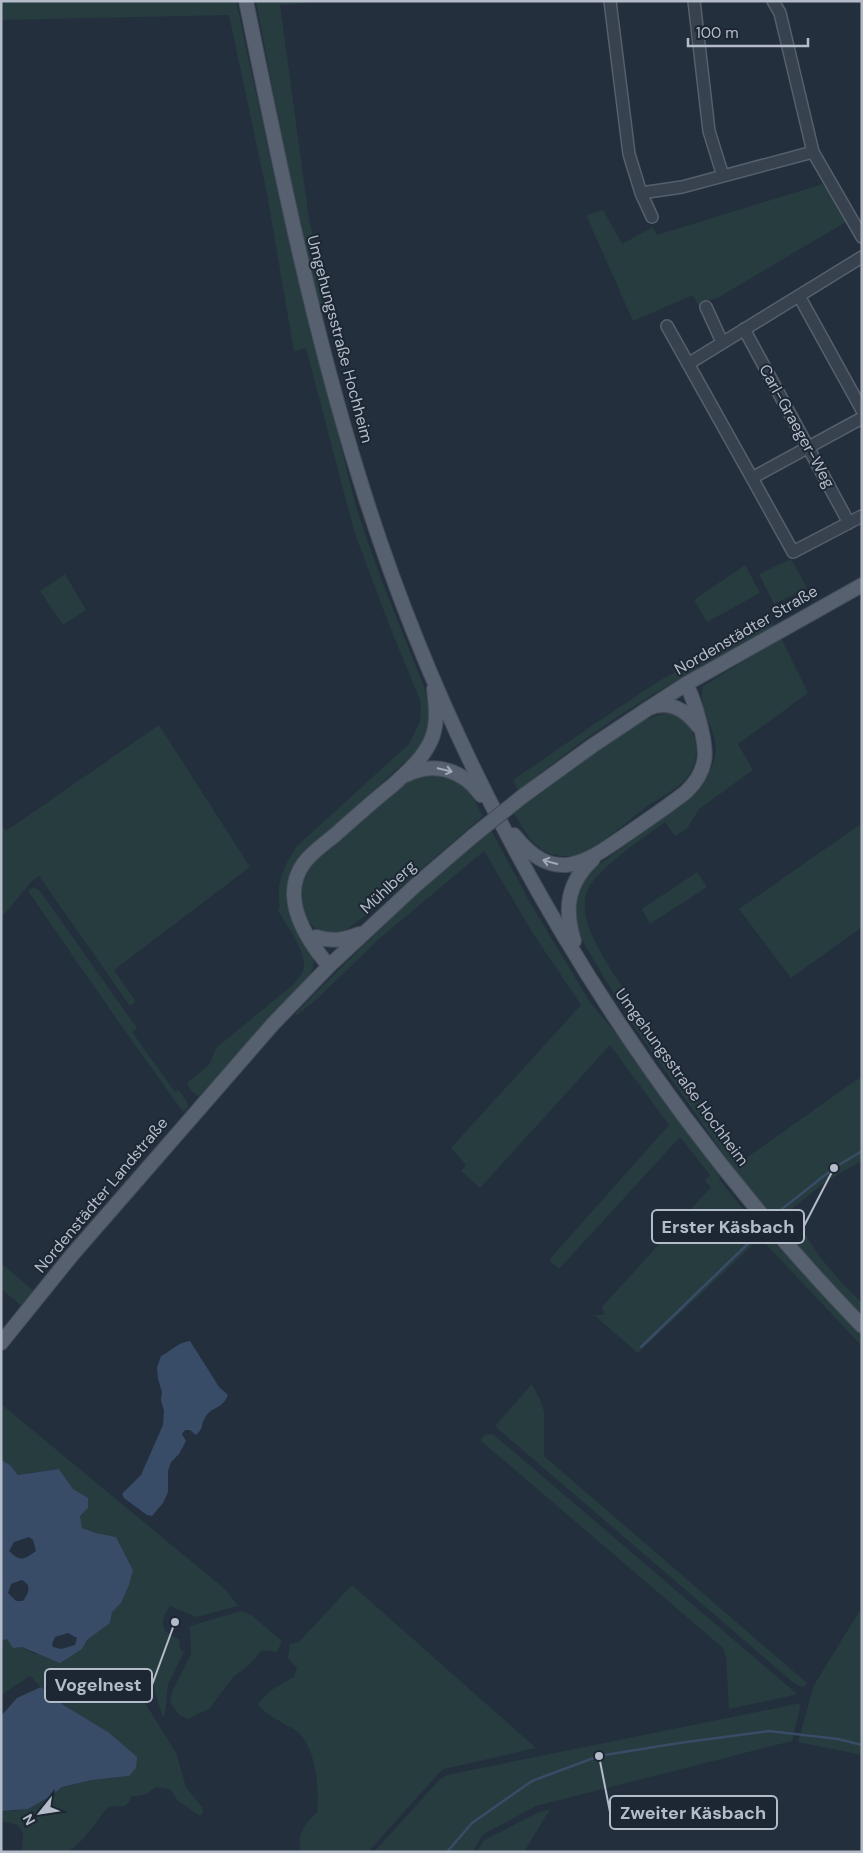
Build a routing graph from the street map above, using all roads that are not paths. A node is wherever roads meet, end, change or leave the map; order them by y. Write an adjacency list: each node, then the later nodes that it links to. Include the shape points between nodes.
1 (246, 1): 24 (main road, Umgehungsstraße Hochheim, via 320,342 361,484)
2 (610, 1): 7 (street, via 630,154)
3 (694, 1): 6 (street, via 709,131)
4 (773, 1): 5 (street, via 780,13)
5 (813, 152): 6 (street); 9 (street)
6 (723, 176): 7 (street)
7 (641, 193): 8 (street)
8 (652, 218)
9 (862, 236)
10 (860, 262): 11 (street)
11 (799, 296): 14 (street); 17 (street)
12 (706, 307): 15 (street)
13 (667, 326): 16 (street)
14 (744, 329): 15 (street); 19 (street, Carl-Graeger-Weg)
15 (722, 342): 16 (street)
16 (688, 364): 20 (street)
17 (862, 410)
18 (862, 418): 19 (street)
19 (808, 446): 20 (street); 22 (street, Carl-Graeger-Weg)
20 (752, 478): 22 (street, via 793,552)
21 (862, 516): 22 (street)
22 (850, 523)
23 (862, 585): 25 (main road, Nordenstädter Straße)
24 (432, 676): 29 (main road, via 436,725 420,758); 31 (main road)
25 (683, 685): 26 (main road, Nordenstädter Straße); 27 (main road, via 681,701); 28 (main road, via 693,699)
26 (648, 708): 27 (main road, via 671,706); 30 (main road, Nordenstädter Straße)
27 (691, 717): 28 (main road)
28 (702, 731): 33 (main road, via 706,747 704,762 692,787)
29 (399, 779): 32 (main road, one-way to 32, via 426,768 456,772 474,786); 34 (main road, via 310,856 301,868 293,896 296,912)
30 (523, 796): 35 (main road, Mühlberg, bridge, via 472,836)
31 (494, 808): 32 (main road); 33 (main road, one-way to 31, via 570,865 543,860 528,851)
32 (503, 826): 37 (main road, Umgehungsstraße Hochheim)
33 (597, 856): 37 (main road, via 577,878 568,904 569,924)
34 (304, 926): 36 (main road); 38 (main road)
35 (370, 927): 36 (main road, via 349,938 326,940); 38 (main road, Mühlberg)
36 (316, 937): 38 (main road, via 326,946)
37 (580, 961): 40 (main road, Umgehungsstraße Hochheim, via 695,1130 786,1242)
38 (329, 966): 39 (main road, Mühlberg)
39 (231, 1072): 41 (main road, Nordenstädter Landstraße, via 72,1255)
40 (862, 1326)
41 (1, 1343)

